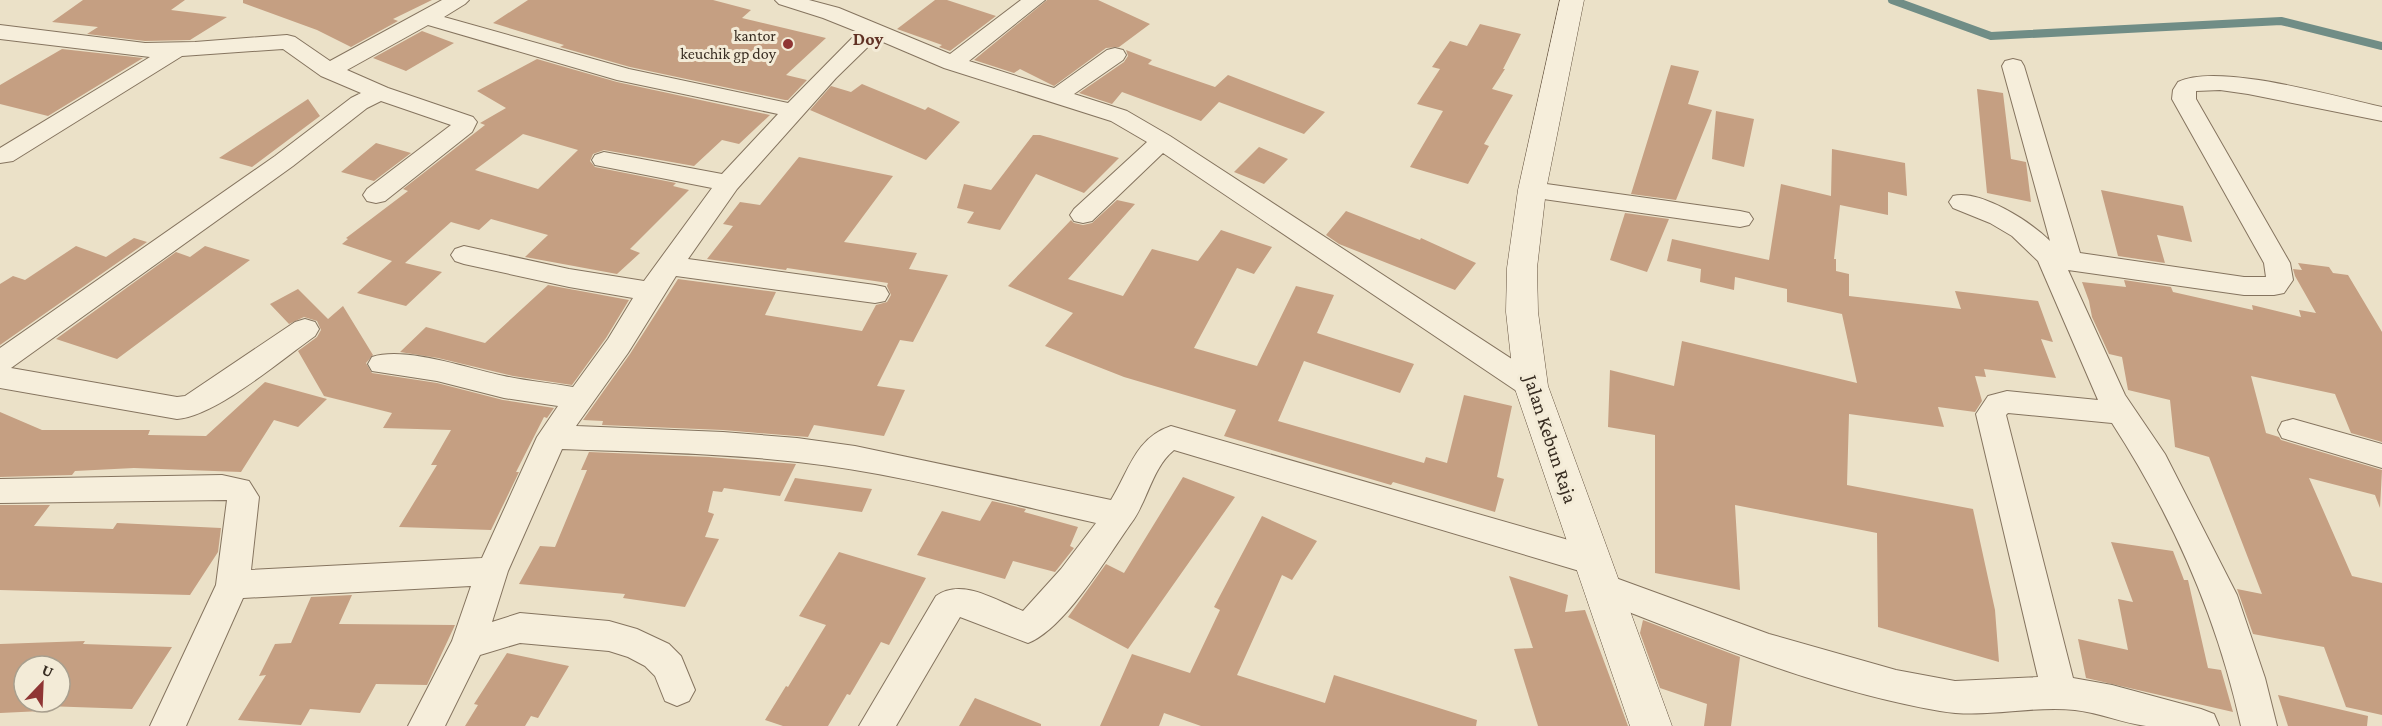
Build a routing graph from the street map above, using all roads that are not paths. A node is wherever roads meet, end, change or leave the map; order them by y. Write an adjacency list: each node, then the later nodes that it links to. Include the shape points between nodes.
1 (458, 0): 5 (street)
2 (786, 0): 6 (street, via 831,12)
3 (1034, 0): 10 (street)
4 (1572, 0): 21 (street, Jalan Kebun Raja)
5 (425, 18): 12 (street); 15 (street, via 625,75)
6 (872, 31): 10 (street); 15 (street)
7 (0, 32): 8 (street, via 145,50)
8 (176, 50): 12 (street, via 287,42); 18 (street)
9 (1115, 55): 14 (street)
10 (952, 63): 14 (street)
11 (2013, 66): 27 (street)
12 (328, 70): 13 (street)
13 (380, 93): 22 (street, via 465,122 464,127); 32 (street, via 359,103)
14 (1058, 96): 17 (street, via 1119,116)
15 (795, 111): 20 (street)
16 (2382, 114): 27 (street, via 2229,84 2194,83 2184,90 2184,99 2277,263 2280,280 2274,286 2244,286)
17 (1162, 141): 24 (street); 35 (street)
18 (4, 156)
19 (604, 160): 20 (street)
20 (728, 183): 28 (street)
21 (1532, 190): 25 (street); 35 (street, Jalan Kebun Raja, via 1522,268 1522,312)
22 (376, 195)
23 (1962, 202): 27 (street, via 2016,225)
24 (1083, 215)
25 (1740, 219)
26 (464, 255): 29 (street)
27 (2059, 259): 37 (street, via 2112,399)
28 (671, 266): 29 (street); 30 (street)
29 (651, 292): 36 (street)
30 (875, 294)
31 (305, 329): 34 (street, via 189,407)
32 (0, 362)
33 (382, 364): 36 (street, via 437,370 504,387)
34 (0, 377)
35 (1531, 386): 44 (street, Jalan Kebun Raja)
36 (581, 399): 39 (street)
37 (2121, 413): 48 (street, via 2007,402 1998,404 1991,414); 54 (street, via 2154,462 2220,595 2248,678)
38 (2293, 430): 40 (street)
39 (552, 437): 42 (street, via 723,444 820,453); 43 (street)
40 (2382, 456)
41 (0, 491): 45 (street, via 222,487 238,490 243,497)
42 (1120, 515): 44 (street, via 1155,448 1171,438); 51 (street, via 1049,608 1028,628 963,602 948,606)
43 (492, 571): 45 (street); 46 (street)
44 (1598, 574): 48 (street, via 1834,671 1944,696); 52 (street, Jalan Kebun Raja)
45 (233, 585): 49 (street)
46 (468, 644): 47 (street, via 520,628 609,636 657,655 669,667); 50 (street)
47 (677, 690)
48 (2059, 693): 53 (street)
49 (168, 726)
50 (426, 726)
51 (878, 726)
52 (1651, 726)
53 (2201, 726)
54 (2259, 726)

